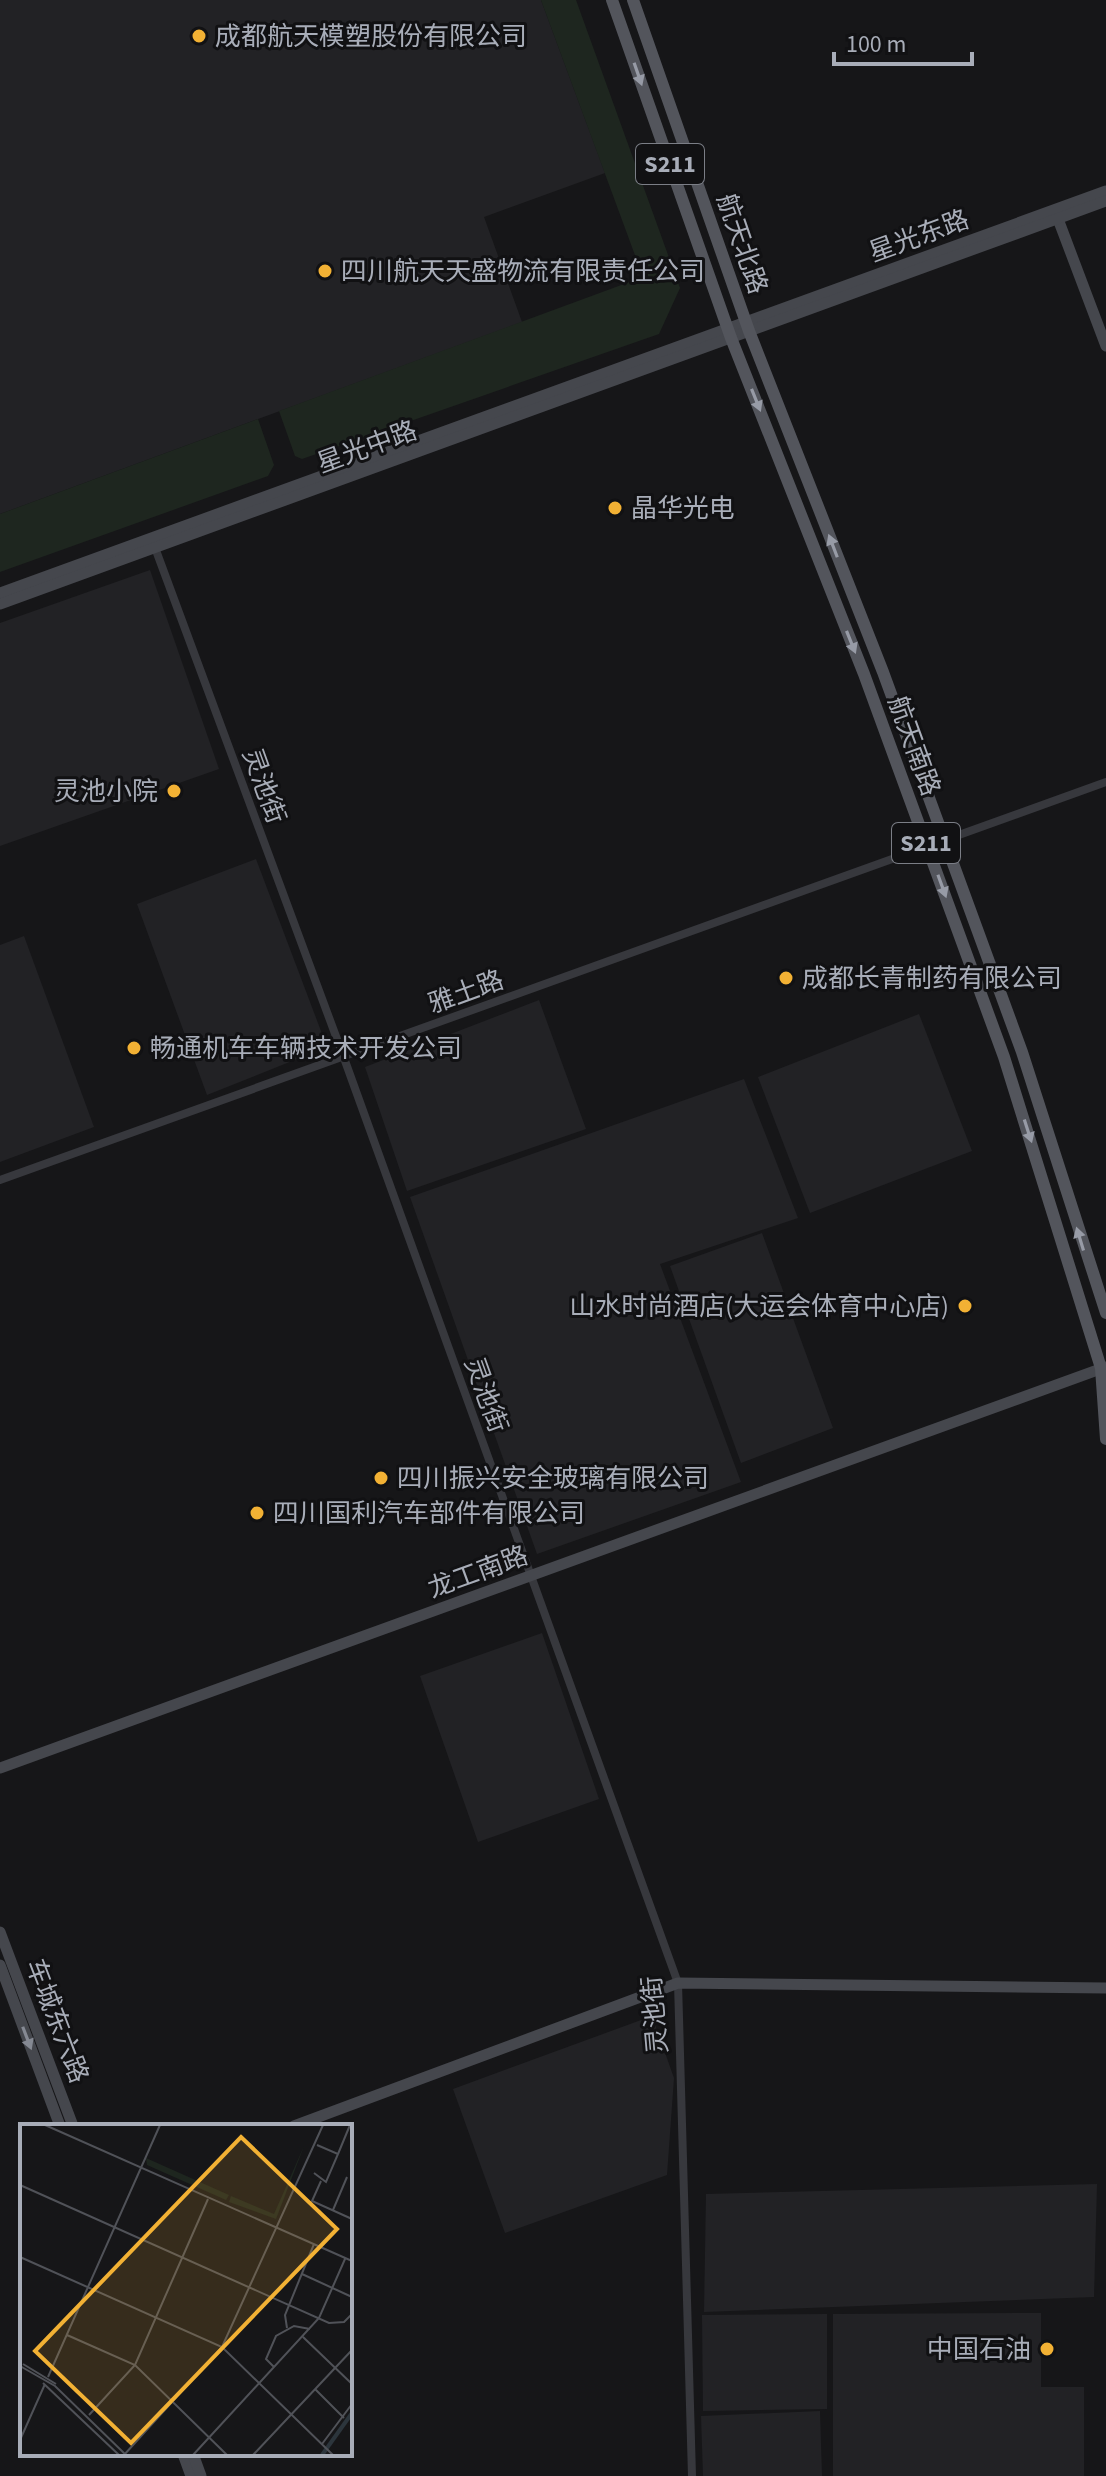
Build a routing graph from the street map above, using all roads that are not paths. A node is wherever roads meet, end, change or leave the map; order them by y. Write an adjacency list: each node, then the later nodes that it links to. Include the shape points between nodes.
1 (612, 0): 7 (main road, 航天北路 / S211, one-way to 7)
2 (633, 0): 6 (main road, 航天北路 / S211)
3 (1106, 191): 6 (street, 星光东路)
4 (1106, 201): 5 (street, 星光东路)
5 (1058, 219): 6 (street, 星光东路); 8 (street)
6 (748, 327): 7 (street, 星光中路); 13 (main road, 航天南路 / S211, one-way to 6)
7 (729, 332): 9 (street, 星光中路); 14 (main road, 航天南路 / S211, one-way to 14)
8 (1106, 346)
9 (153, 543): 10 (street, 星光中路); 11 (street, 星光中路); 15 (street, 灵池街)
10 (0, 593)
11 (0, 604)
12 (1106, 782): 13 (street, 雅土路)
13 (944, 839): 14 (street, 雅土路); 17 (main road, 航天南路 / S211, one-way to 13, via 1022,1052)
14 (927, 845): 15 (street, 雅土路); 18 (main road, 航天南路 / S211, one-way to 18, via 1004,1057)
15 (344, 1058): 16 (street, 雅土路); 20 (street, 灵池街)
16 (0, 1180)
17 (1106, 1313)
18 (1103, 1367): 19 (main road, 航天南路); 20 (street, 龙工南路)
19 (1106, 1439)
20 (530, 1577): 21 (street, 龙工南路); 24 (street, 灵池街)
21 (0, 1768)
22 (0, 1932): 27 (street, 车城东六路)
23 (0, 1965): 26 (street, 车城东六路, one-way to 26)
24 (678, 1983): 25 (street); 28 (street); 33 (street, 灵池街)
25 (1106, 1988)
26 (59, 2124)
27 (72, 2124)
28 (299, 2124)
29 (184, 2456): 31 (street)
30 (194, 2456): 32 (street)
31 (191, 2476)
32 (201, 2476)
33 (692, 2476)

